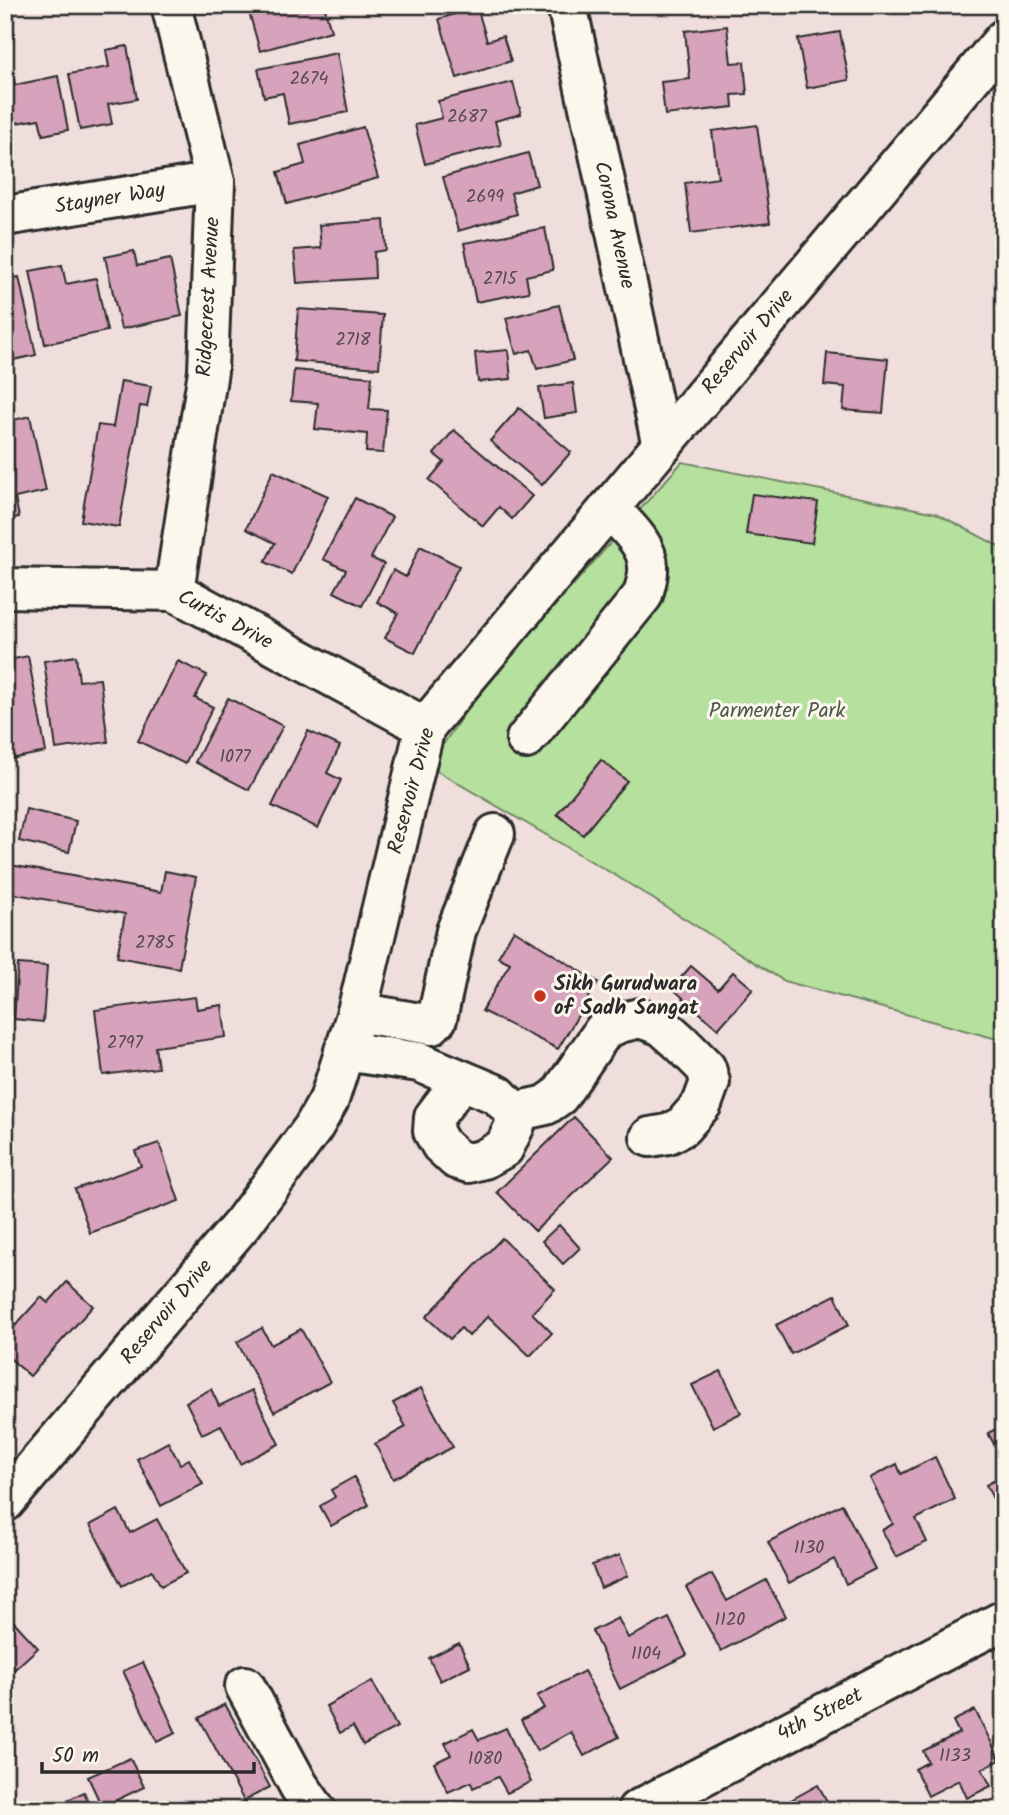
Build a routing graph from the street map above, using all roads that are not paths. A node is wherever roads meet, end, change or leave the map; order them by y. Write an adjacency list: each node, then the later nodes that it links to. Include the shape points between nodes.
1 (171, 5): 4 (street, Ridgecrest Avenue)
2 (567, 5): 6 (street, Corona Avenue)
3 (1004, 40): 6 (street, Reservoir Drive)
4 (215, 182): 5 (street, Stayner Way); 9 (street, Ridgecrest Avenue, via 208,371)
5 (5, 216)
6 (662, 446): 7 (street, Reservoir Drive)
7 (609, 508): 10 (street, Reservoir Drive); 11 (street, via 644,551 649,567 643,595)
8 (5, 588): 9 (street, Curtis Drive)
9 (174, 591): 10 (street, Curtis Drive)
10 (425, 727): 13 (street, Reservoir Drive)
11 (526, 739)
12 (495, 834): 13 (street, via 456,931 437,1019 431,1025)
13 (357, 1012): 14 (street, Reservoir Drive)
14 (344, 1051): 15 (street, via 419,1062); 18 (street, Reservoir Drive, via 329,1100 313,1128 243,1223)
15 (462, 1080): 16 (street, via 498,1095); 16 (street, via 434,1118 433,1131 456,1159 469,1163 504,1148 515,1125)
16 (514, 1112): 17 (street, via 546,1105 559,1096 604,1030 640,1018 662,1026 681,1043 706,1068 710,1082 702,1104 682,1127)
17 (650, 1137)
18 (5, 1502)
19 (1004, 1620): 21 (street, 4th Street)
20 (245, 1686): 22 (street)
21 (659, 1805)
22 (316, 1810)

